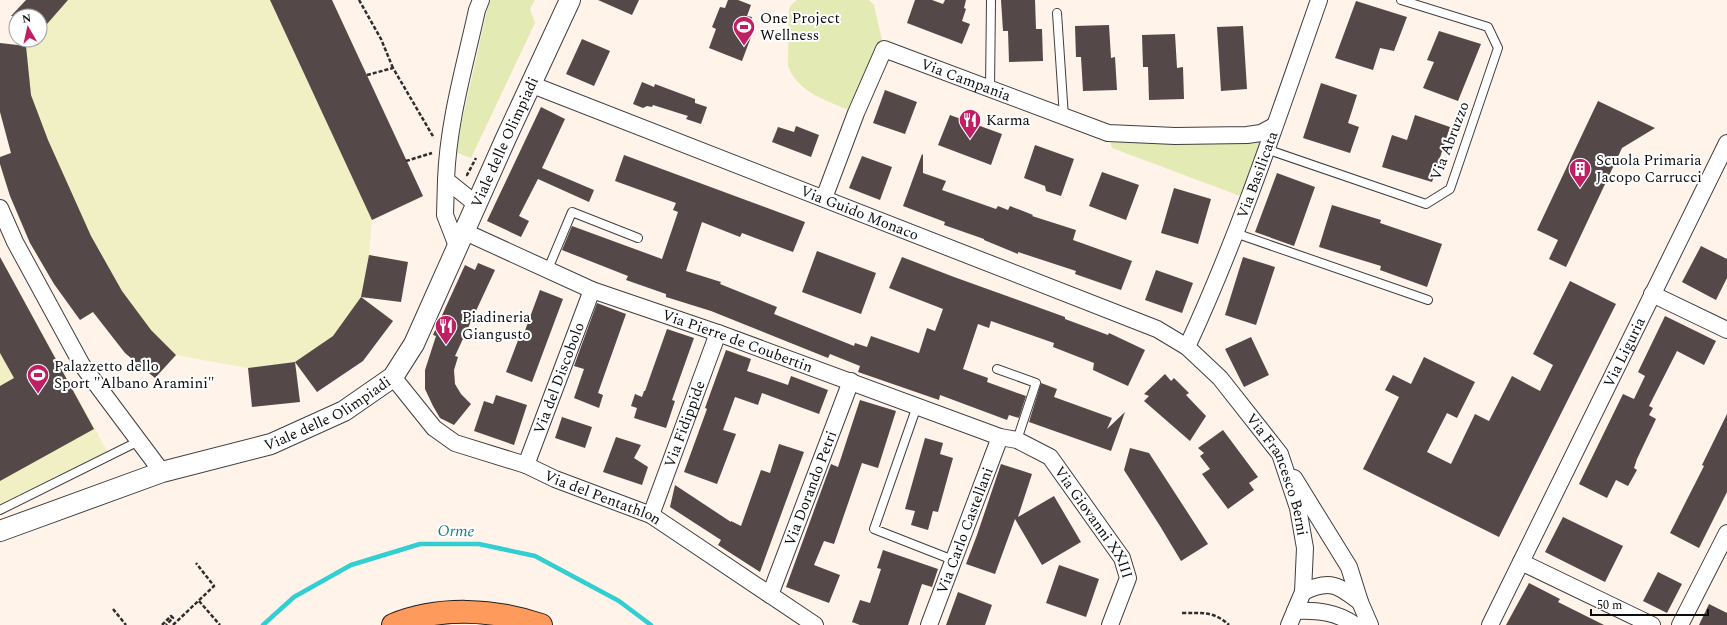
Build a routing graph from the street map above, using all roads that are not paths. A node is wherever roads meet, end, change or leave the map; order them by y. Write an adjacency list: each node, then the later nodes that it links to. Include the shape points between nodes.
1 (482, 0): 13 (street, via 477,10 447,152)
2 (570, 0): 7 (street, Viale delle Olimpiadi)
3 (991, 0): 8 (lane)
4 (1319, 0): 10 (street, Via Basilicata)
5 (1401, 0): 12 (lane, Via Abruzzo, via 1488,27 1498,48 1450,189 1426,204)
6 (1057, 13): 9 (lane)
7 (530, 84): 14 (street, Via Guido Monaco); 15 (street, Viale delle Olimpiadi)
8 (990, 89): 9 (street, Via Campania); 14 (street, Via Campania, via 884,49 856,113)
9 (1064, 117): 10 (street, Via Campania, via 1108,133 1175,136 1247,135)
10 (1274, 126): 12 (street, Via Basilicata)
11 (1727, 143): 22 (street, Via Liguria)
12 (1266, 149): 17 (street, Via Basilicata)
13 (446, 180): 15 (street); 19 (street, via 445,215)
14 (824, 198): 26 (street, Via Guido Monaco, via 1157,329)
15 (476, 204): 19 (street, Viale delle Olimpiadi)
16 (0, 208): 33 (street, via 15,242 82,364)
17 (1235, 233): 23 (lane); 26 (street, Via Basilicata)
18 (638, 238): 20 (lane, via 572,212)
19 (460, 239): 20 (street, Via Pierre de Coubertin); 28 (street, Viale delle Olimpiadi, via 414,344)
20 (548, 269): 21 (street, Via Pierre de Coubertin)
21 (592, 290): 25 (street, Via Pierre de Coubertin); 35 (street, Via del Discobolo)
22 (1652, 294): 24 (street); 42 (street, Via Liguria)
23 (1428, 300)
24 (1727, 330)
25 (718, 333): 29 (street, Via Pierre de Coubertin); 38 (street, Via Fidippide)
26 (1187, 347): 34 (street, Via Francesco Berni, via 1220,378)
27 (997, 369): 32 (lane, via 1036,383)
28 (394, 377): 35 (street, Via del Pentathlon, via 434,428 455,443); 36 (street, Viale delle Olimpiadi, via 344,411 271,444)
29 (851, 381): 30 (street, Via Pierre de Coubertin); 44 (street, Via Dorando Petri)
30 (917, 406): 31 (street, Via Pierre de Coubertin); 41 (lane, via 874,529)
31 (1000, 437): 32 (street, Via Pierre de Coubertin); 41 (street, Via Carlo Castellani)
32 (1017, 440): 52 (street, Via Giovanni XXIII, via 1050,457 1122,558 1128,578)
33 (139, 441): 36 (street); 37 (lane)
34 (1280, 454): 43 (street, Via Francesco Berni, via 1298,508 1305,548); 45 (street, via 1349,567)
35 (526, 465): 38 (street, Via del Pentathlon, via 555,479)
36 (162, 472): 39 (street, Viale delle Olimpiadi)
37 (0, 510)
38 (651, 515): 44 (street, Via del Pentathlon)
39 (0, 531)
40 (1727, 533): 56 (street)
41 (953, 560): 51 (street, Via Carlo Castellani)
42 (1521, 562): 47 (street, Via Liguria); 55 (street)
43 (1303, 592): 45 (street, via 1316,586 1329,585 1342,588); 46 (street, Via Francesco Berni)
44 (770, 595): 50 (street, Via del Pentathlon)
45 (1360, 602): 54 (street)
46 (1292, 618): 53 (street, via 1309,610 1337,614)
47 (1491, 623)
48 (393, 625): 49 (main road, via 410,618 453,612 499,615)
49 (541, 625)
50 (815, 625)
51 (929, 625)
52 (1110, 625)
53 (1355, 625)
54 (1370, 625)
55 (1652, 625)
56 (1680, 625)

